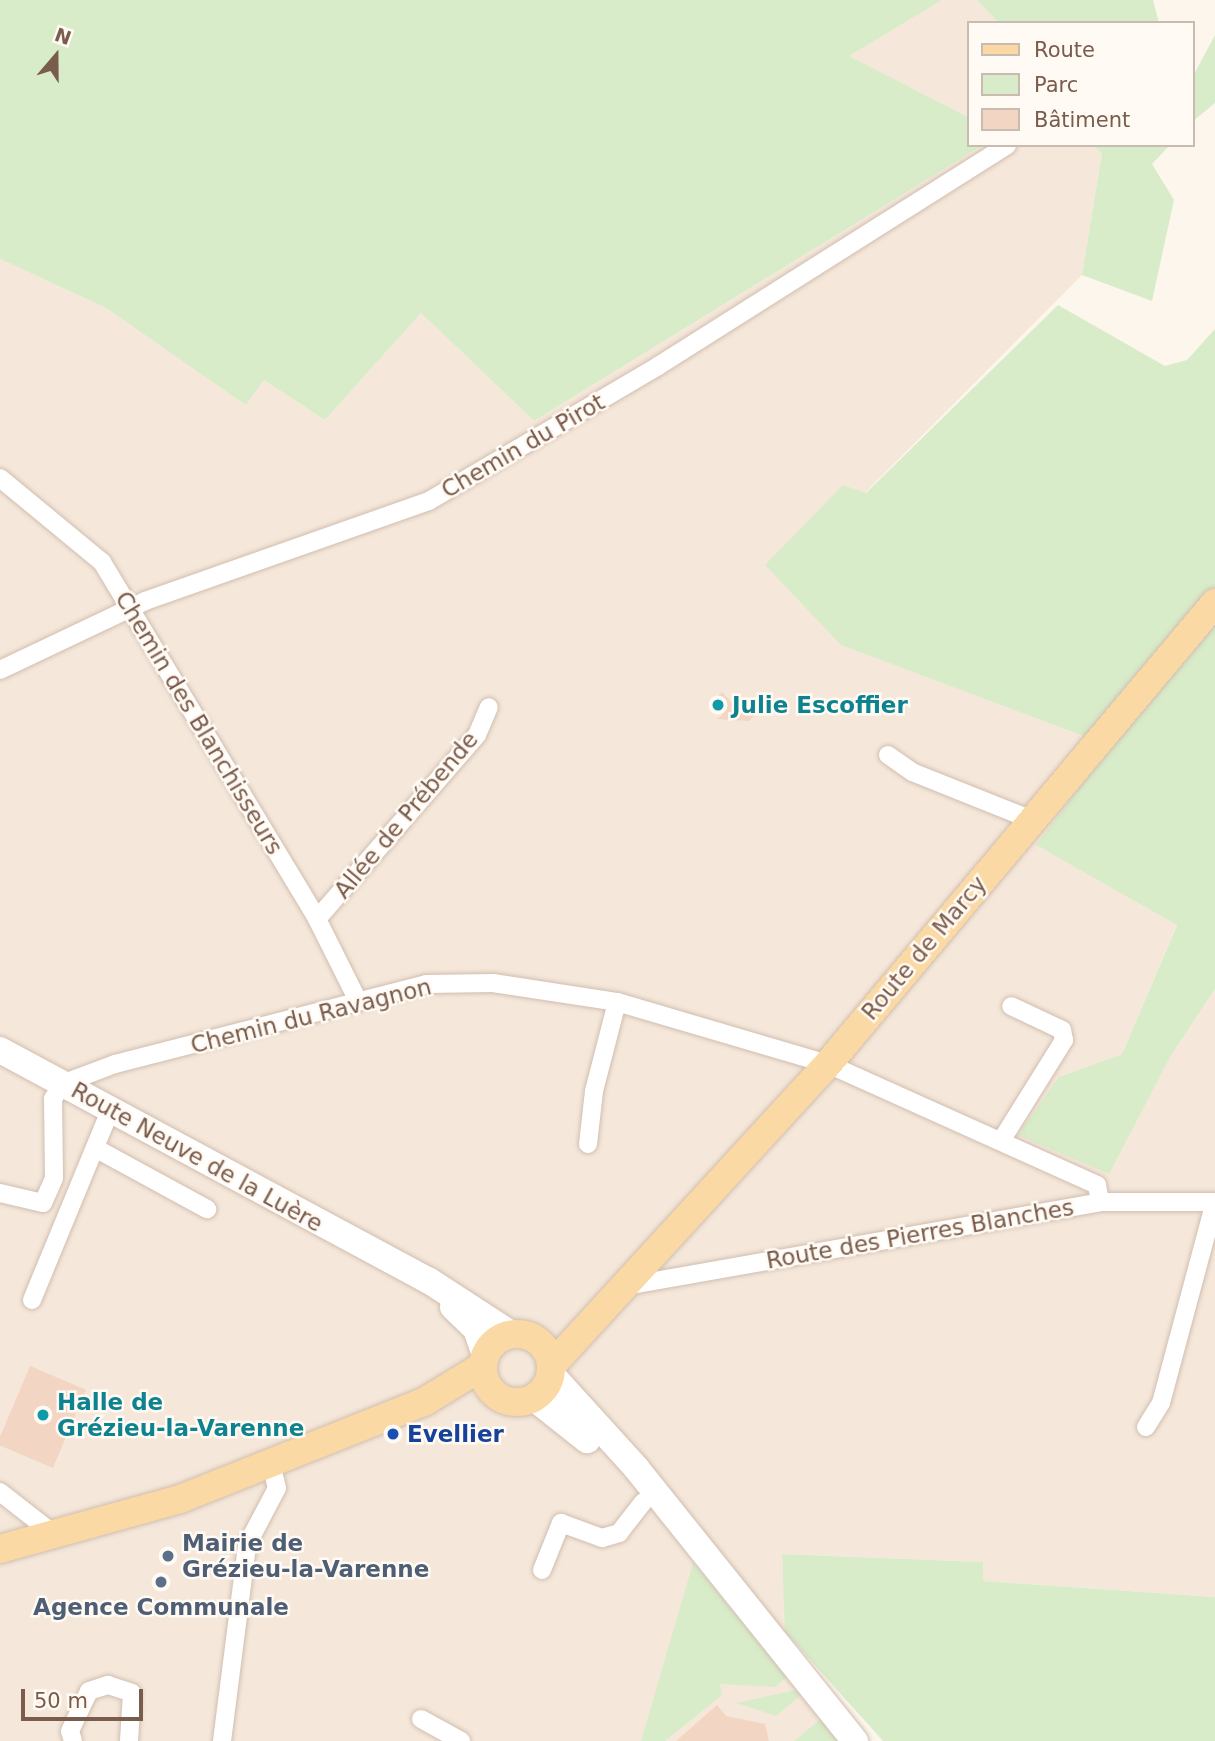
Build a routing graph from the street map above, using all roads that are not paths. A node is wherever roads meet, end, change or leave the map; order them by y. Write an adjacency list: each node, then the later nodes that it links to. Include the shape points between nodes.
1 (1004, 147): 4 (street, Chemin du Pirot, via 658,366 429,501)
2 (0, 478): 4 (street, Chemin des Blanchisseurs, via 89,548)
3 (1215, 603): 8 (main road, Route de Marcy)
4 (128, 608): 5 (street, Chemin du Pirot); 9 (street, Chemin des Blanchisseurs)
5 (0, 670)
6 (489, 707): 9 (street, Allée de Prébende, via 477,735)
7 (888, 755): 8 (street, via 912,772)
8 (1032, 820): 14 (main road, Route de Marcy)
9 (317, 919): 10 (street, Chemin des Blanchisseurs)
10 (358, 1001): 11 (street, Chemin du Ravagnon, via 426,984 494,983); 15 (street, Chemin du Ravagnon)
11 (617, 1002): 14 (street, Chemin du Ravagnon); 18 (street, via 594,1091)
12 (1011, 1006): 17 (street, via 1062,1030 1065,1040)
13 (0, 1050): 15 (street, Route Neuve de la Luère)
14 (828, 1064): 17 (street, Chemin du Ravagnon); 25 (main road, Route de Marcy)
15 (62, 1084): 16 (street, Route Neuve de la Luère); 20 (street, via 53,1099 54,1178 43,1203)
16 (110, 1111): 19 (street); 24 (street, Route Neuve de la Luère)
17 (1001, 1141): 21 (street, Chemin du Ravagnon, via 1097,1185)
18 (588, 1144)
19 (94, 1148): 23 (street); 26 (street)
20 (0, 1193)
21 (1100, 1202): 22 (street, Route des Pierres Blanches); 25 (street, Route des Pierres Blanches)
22 (1215, 1202): 31 (street, via 1161,1403)
23 (207, 1209)
24 (395, 1265): 27 (street, Route Neuve de la Luère); 29 (street, Route Neuve de la Luère, via 464,1316)
25 (626, 1286): 27 (main road, Route de Marcy, via 578,1318); 28 (main road, Route de Marcy)
26 (32, 1300)
27 (522, 1335): 28 (main road); 29 (main road, Route de Marcy)
28 (551, 1370): 30 (main road, Route de Marcy); 34 (street)
29 (487, 1371): 30 (main road, via 512,1401); 32 (main road, Route de Marcy, via 424,1402)
30 (534, 1398): 34 (street)
31 (1146, 1427)
32 (271, 1464): 35 (main road, Route de Marcy, via 170,1503); 41 (street, via 277,1488 247,1545)
33 (0, 1492): 35 (street)
34 (643, 1492): 37 (street, via 618,1533 602,1538 561,1523); 43 (street)
35 (55, 1535): 36 (main road, Route de Marcy)
36 (0, 1549)
37 (542, 1570)
38 (421, 1719): 42 (street)
39 (74, 1741): 40 (street, via 70,1731 89,1690 108,1685 132,1693)
40 (130, 1741)
41 (222, 1741)
42 (461, 1741)
43 (855, 1741)

